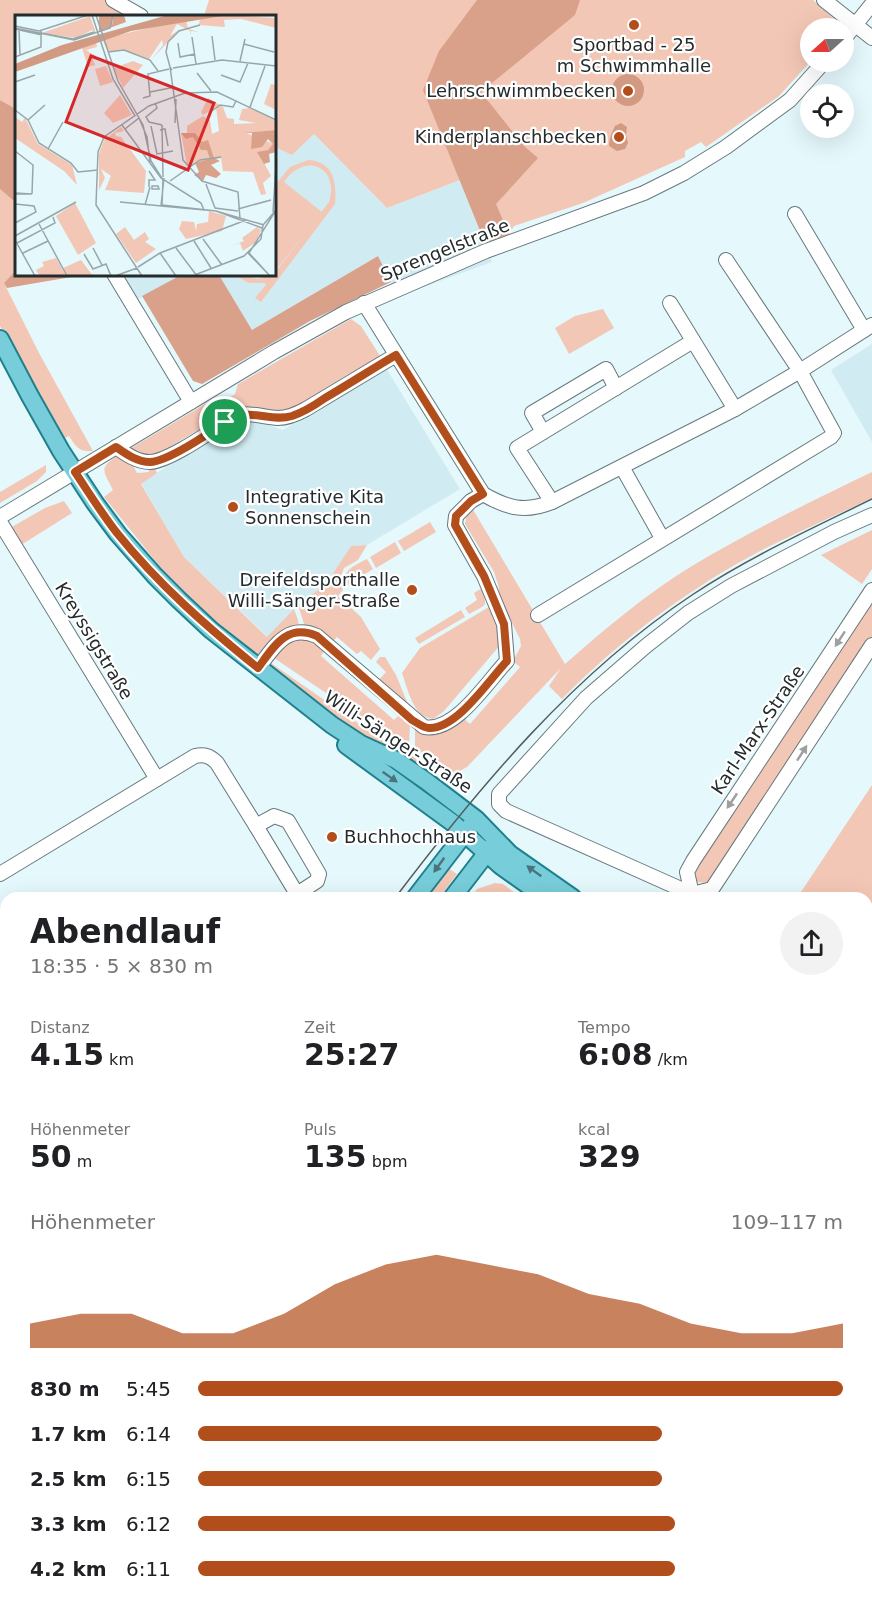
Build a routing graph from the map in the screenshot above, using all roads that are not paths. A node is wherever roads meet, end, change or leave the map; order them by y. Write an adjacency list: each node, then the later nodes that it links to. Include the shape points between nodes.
1 (113, 0): 4 (street)
2 (824, 0): 5 (street)
3 (872, 4): 5 (street)
4 (139, 15)
5 (855, 26): 6 (street)
6 (872, 38)
7 (815, 72): 11 (street, Sprengelstraße, via 789,100 726,147 645,193 486,251)
8 (795, 214): 13 (street)
9 (726, 260): 17 (street)
10 (115, 276): 19 (street)
11 (364, 303): 16 (street); 19 (street, Sprengelstraße)
12 (670, 303): 15 (street)
13 (868, 327): 17 (street)
14 (0, 339): 24 (main road, Willi-Sänger-Straße)
15 (693, 341): 18 (street); 20 (street)
16 (396, 355): 22 (street, via 306,410 279,418 255,413 233,417 164,459 143,461); 25 (street)
17 (800, 371): 20 (street); 29 (street, via 834,433 831,437)
18 (616, 388): 21 (street); 21 (street, via 606,369 532,413)
19 (191, 402): 22 (street, Sprengelstraße)
20 (735, 409): 23 (street)
21 (543, 432): 26 (street, via 517,448)
22 (116, 447): 24 (street, Sprengelstraße)
23 (622, 467): 26 (street); 29 (street)
24 (75, 472): 28 (street, Sprengelstraße); 33 (main road, Willi-Sänger-Straße, via 118,534 155,576)
25 (483, 494): 26 (street, via 501,505 520,508); 33 (street, Willi-Sänger-Straße, via 456,516 455,525 484,576 504,624 507,661 457,717 438,727 424,727 307,631 291,633 278,641)
26 (552, 502)
27 (872, 515): 47 (street, via 732,586 688,613 586,698 499,794 499,804 506,811)
28 (0, 520): 35 (street, Kreyssigstraße)
29 (662, 538): 31 (street)
30 (872, 590): 48 (street, Karl-Marx-Straße, one-way to 48, via 693,861 687,872)
31 (538, 615)
32 (872, 645): 49 (street, one-way to 32, via 712,889)
33 (258, 668): 34 (main road, Willi-Sänger-Straße)
34 (298, 699): 36 (main road, Willi-Sänger-Straße, via 361,744 396,760); 38 (main road, Willi-Sänger-Straße, one-way to 38, via 326,729)
35 (157, 779): 37 (street, via 195,756 211,756); 40 (street)
36 (476, 819): 38 (main road); 39 (main road, Willi-Sänger-Straße)
37 (256, 826): 41 (street); 42 (street, via 274,816 288,822 319,874 317,881)
38 (465, 833): 39 (main road, Willi-Sänger-Straße); 43 (main road, one-way to 43)
39 (491, 847): 44 (main road); 45 (main road); 46 (main road, one-way to 39, via 510,854)
40 (0, 874)
41 (296, 892)
42 (300, 892)
43 (420, 892)
44 (457, 892)
45 (540, 892)
46 (564, 892)
47 (681, 892)
48 (690, 892)
49 (703, 892)

